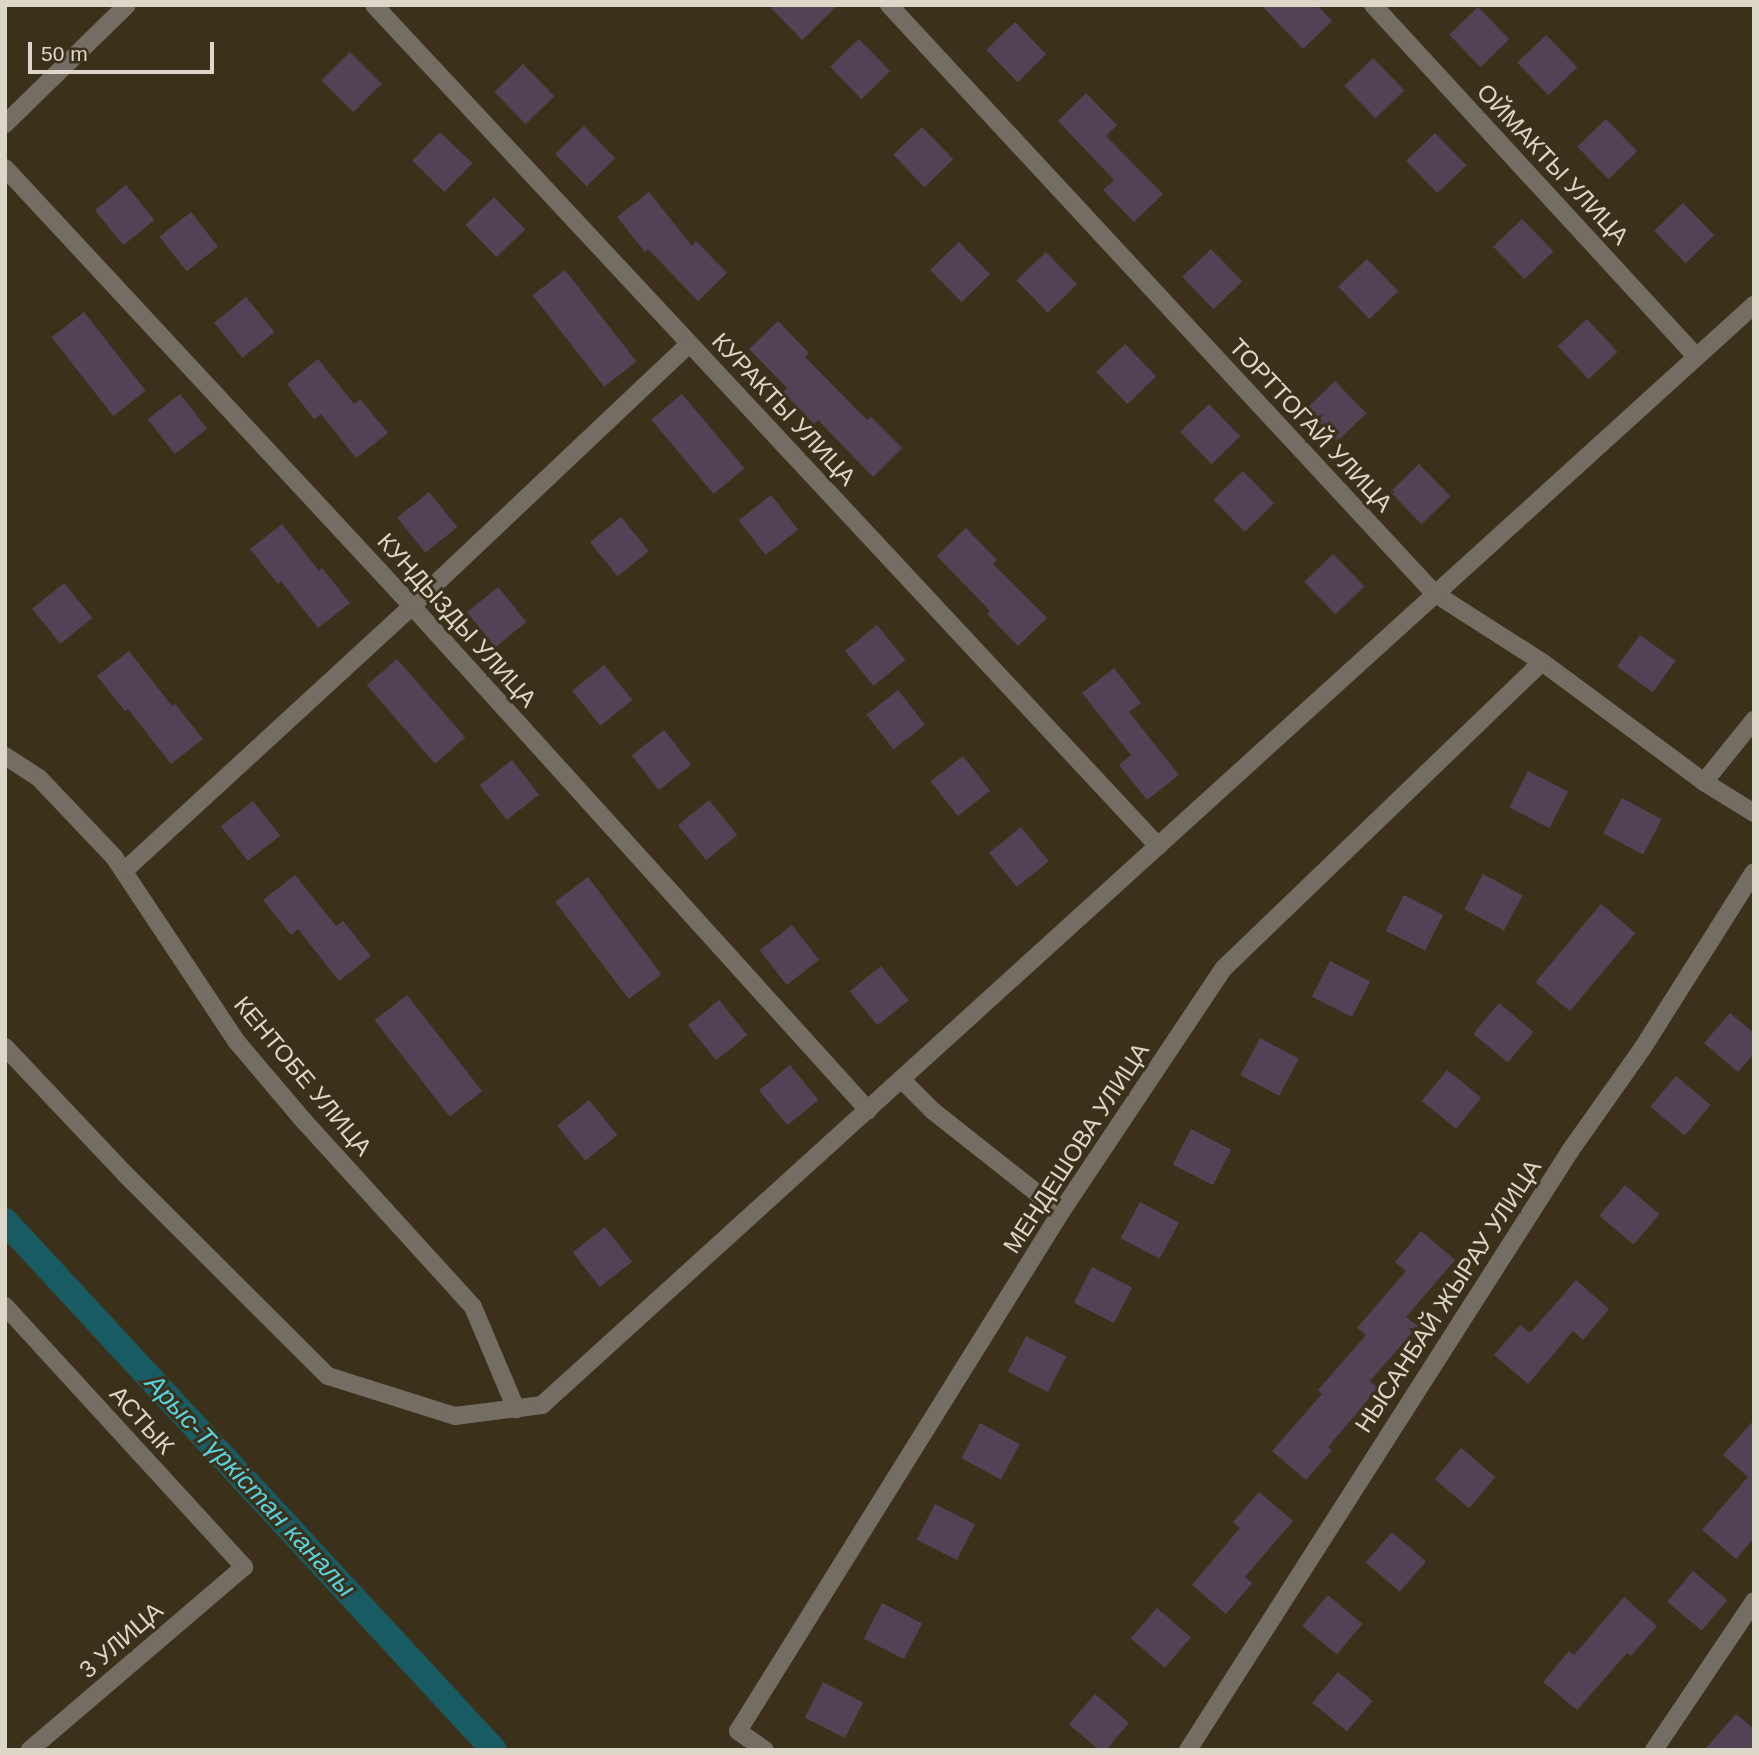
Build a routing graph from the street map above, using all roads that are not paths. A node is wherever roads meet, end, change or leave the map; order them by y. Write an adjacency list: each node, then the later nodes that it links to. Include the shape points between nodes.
1 (127, 5): 5 (street)
2 (374, 5): 8 (street, КУРАКТЫ УЛИЦА)
3 (889, 5): 10 (street, ТОРТТОГАЙ УЛИЦА)
4 (1373, 5): 9 (street, ОЙМАКТЫ УЛИЦА)
5 (5, 124)
6 (5, 168): 11 (street, КУНДЫЗДЫ УЛИЦА)
7 (1754, 305): 9 (street)
8 (689, 344): 11 (street); 17 (street, КУРАКТЫ УЛИЦА)
9 (1697, 357): 10 (street)
10 (1434, 593): 12 (street, ТОРТТОГАЙ УЛИЦА); 17 (street)
11 (412, 606): 18 (street); 22 (street, КУНДЫЗДЫ УЛИЦА)
12 (1542, 662): 15 (street, ТОРТТОГАЙ УЛИЦА); 23 (street, МЕНДЕШОВА УЛИЦА, via 1224,968)
13 (1754, 720): 15 (street)
14 (5, 756): 18 (street, КЕНТОБЕ УЛИЦА, via 39,778)
15 (1704, 782): 16 (street, ТОРТТОГАЙ УЛИЦА)
16 (1754, 813)
17 (1158, 846): 21 (street)
18 (124, 871): 25 (street, КЕНТОБЕ УЛИЦА, via 237,1042 473,1307)
19 (1754, 872): 30 (street, НЫСАНБАЙ ЖЫРАУ УЛИЦА)
20 (5, 1047): 25 (street, via 328,1377 455,1416)
21 (901, 1079): 22 (street); 23 (street, via 933,1111)
22 (868, 1110): 25 (street, via 542,1405)
23 (1061, 1212): 29 (street, МЕНДЕШОВА УЛИЦА, via 738,1731)
24 (5, 1306): 26 (street, АСТЫК)
25 (516, 1409)
26 (244, 1567): 28 (street, 3 УЛИЦА)
27 (1754, 1601): 31 (street)
28 (30, 1750)
29 (765, 1750)
30 (1188, 1750)
31 (1654, 1750)

